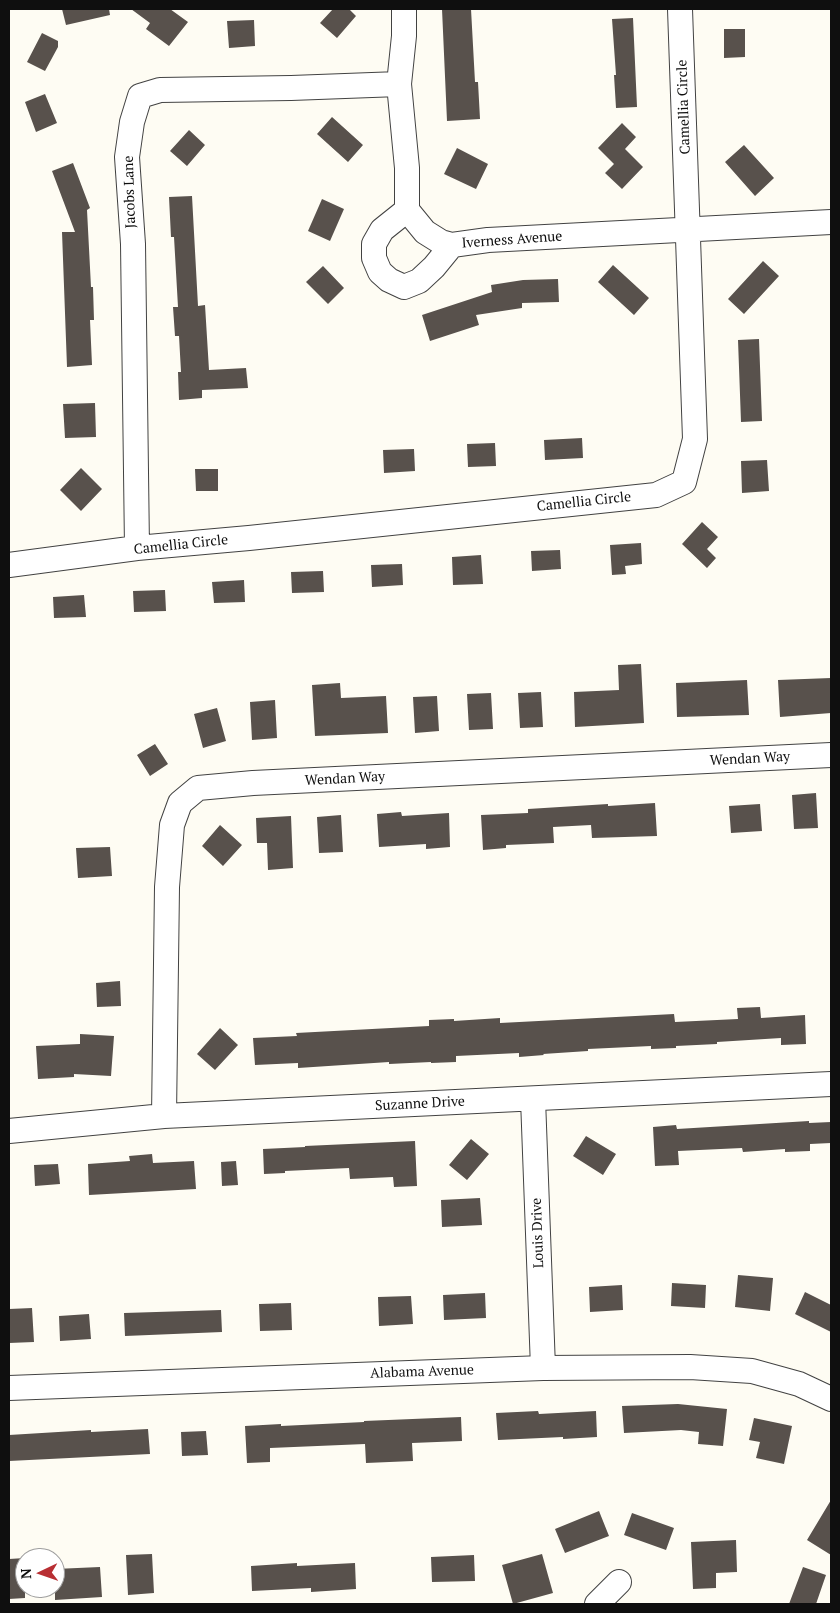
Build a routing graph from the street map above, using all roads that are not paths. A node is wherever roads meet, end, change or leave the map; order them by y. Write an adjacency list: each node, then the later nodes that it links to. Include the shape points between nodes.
1 (404, 9): 3 (street)
2 (680, 9): 6 (street, Camellia Circle)
3 (399, 84): 4 (street, via 407,168); 8 (street, Jacobs Lane, via 160,90 140,96 127,157 132,244)
4 (407, 210): 7 (street, Iverness Avenue, via 426,232); 7 (street, via 382,230 374,244 374,258 380,272 389,280 404,286 419,281)
5 (831, 222): 6 (street, Iverness Avenue)
6 (688, 229): 7 (street, Iverness Avenue, via 488,240); 8 (street, Camellia Circle, via 695,439 684,482 656,494)
7 (452, 245)
8 (137, 548): 9 (street, Camellia Circle)
9 (9, 565)
10 (831, 755): 13 (street, Wendan Way, via 198,788 180,803 172,825 167,888)
11 (831, 1084): 12 (street, Suzanne Drive)
12 (533, 1099): 13 (street, Suzanne Drive); 15 (street, Louis Drive)
13 (164, 1116): 14 (street, Suzanne Drive)
14 (9, 1131)
15 (543, 1368): 16 (street, Alabama Avenue); 17 (street, Alabama Avenue, via 690,1367 752,1371 799,1384)
16 (9, 1388)
17 (831, 1399)
18 (619, 1582): 19 (street)
19 (597, 1604)

